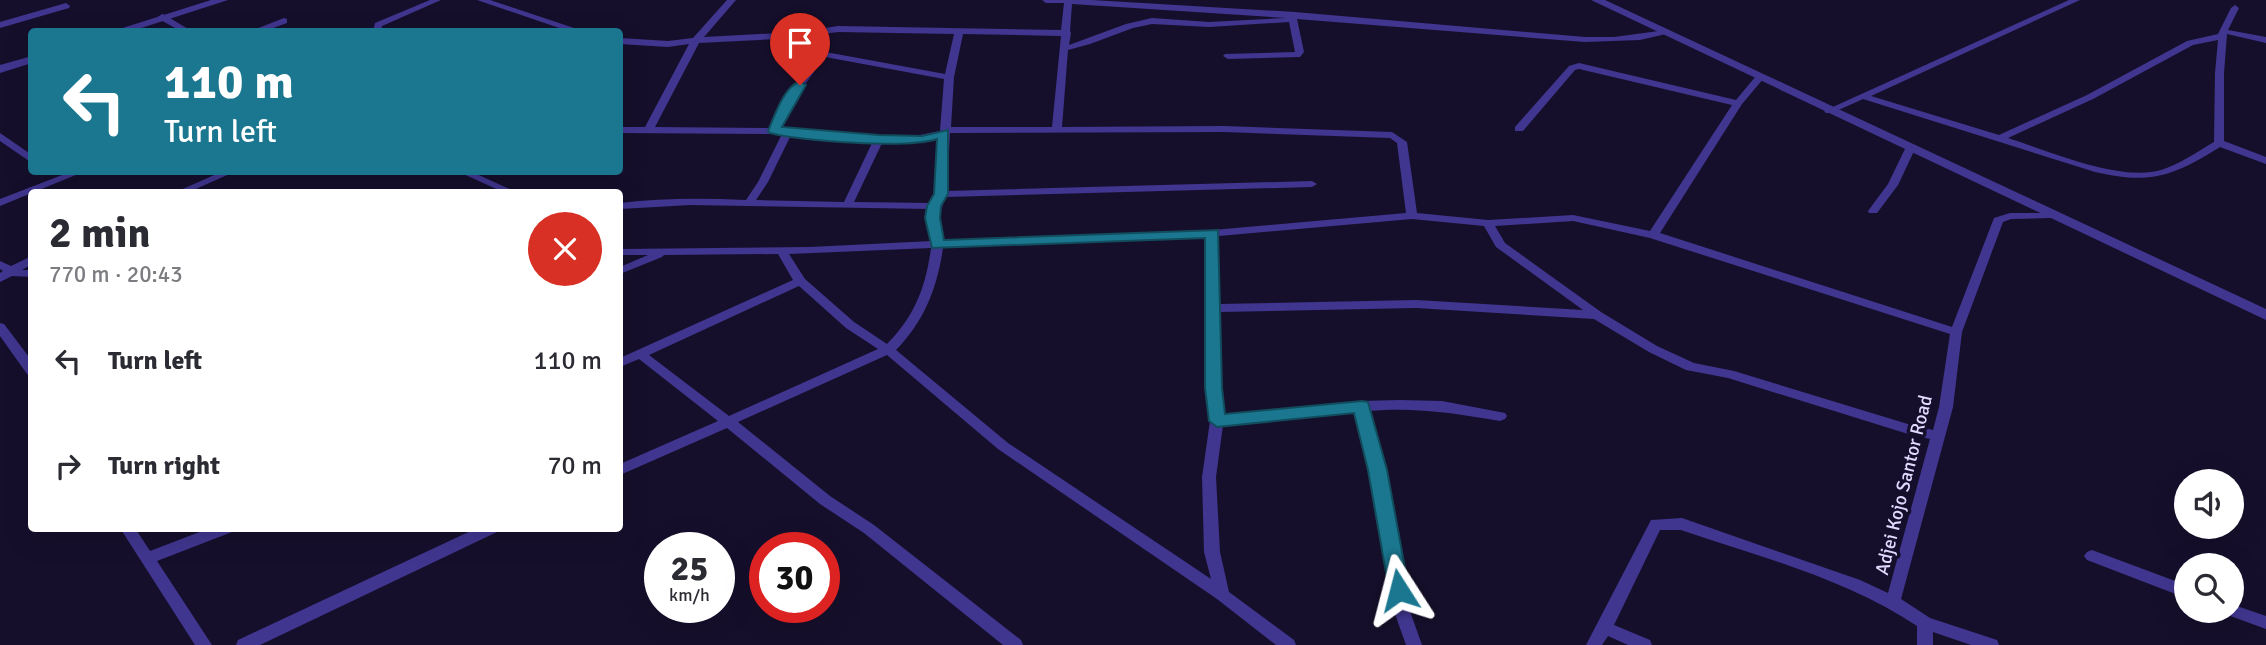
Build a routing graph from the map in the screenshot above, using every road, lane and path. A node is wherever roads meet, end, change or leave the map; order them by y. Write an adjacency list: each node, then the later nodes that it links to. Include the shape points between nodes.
1 (223, 0): 9 (street)
2 (437, 0): 19 (street, via 386,20)
3 (481, 0): 20 (street)
4 (732, 0): 26 (street)
5 (1046, 0): 8 (street)
6 (1596, 0): 22 (street)
7 (2076, 0): 36 (street)
8 (1068, 1): 13 (street); 23 (street)
9 (199, 3): 12 (street)
10 (66, 6): 15 (street)
11 (2235, 8): 24 (street)
12 (162, 17): 16 (street); 17 (street)
13 (1293, 17): 22 (street, via 1579,38 1638,38); 29 (street, via 1275,23 1149,21); 31 (street, via 1297,55)
14 (284, 21): 18 (street)
15 (0, 26)
16 (128, 28)
17 (182, 28)
18 (263, 28)
19 (378, 28)
20 (569, 28)
21 (959, 32): 23 (street); 25 (street, via 838,29); 34 (street)
22 (1662, 32): 35 (street)
23 (1067, 33): 29 (street)
24 (2223, 34): 27 (street); 48 (street, via 2190,43); 49 (street)
25 (799, 35): 26 (street); 30 (street)
26 (696, 40): 28 (street, via 668,44); 39 (street)
27 (2266, 40)
28 (623, 41)
29 (1065, 48): 40 (street)
30 (817, 53): 34 (street); 43 (street)
31 (1228, 56)
32 (28, 60): 33 (street)
33 (0, 69)
34 (948, 77): 44 (street)
35 (1759, 78): 37 (street); 38 (street)
36 (1862, 96): 38 (street); 48 (street)
37 (1738, 103): 41 (street, via 1578,66); 74 (street)
38 (1829, 111): 50 (street)
39 (649, 129): 42 (street); 43 (street)
40 (1058, 129): 44 (street); 71 (street, via 1392,135 1402,142)
41 (1519, 129)
42 (623, 130)
43 (774, 131): 45 (street)
44 (944, 131): 47 (street, via 923,139); 63 (street)
45 (788, 132): 47 (street); 64 (street)
46 (0, 136): 51 (street)
47 (879, 139): 66 (street)
48 (1999, 139): 49 (street, via 2125,176 2172,172)
49 (2219, 144): 52 (street)
50 (1910, 149): 69 (street, via 1893,185); 70 (street)
51 (28, 157)
52 (2266, 161)
53 (51, 175): 57 (street)
54 (70, 175): 57 (street)
55 (222, 175): 60 (street)
56 (471, 175): 61 (street)
57 (57, 180): 59 (street)
58 (1312, 184): 63 (street)
59 (35, 189)
60 (188, 189)
61 (504, 189)
62 (28, 192): 65 (street)
63 (941, 194): 68 (street)
64 (750, 201): 66 (street); 67 (street)
65 (0, 203)
66 (848, 204): 68 (street)
67 (623, 206)
68 (934, 206): 75 (street)
69 (1873, 211)
70 (2050, 215): 88 (street); 90 (street, Adjei Kojo Santor Road, via 1998,220)
71 (1412, 216): 72 (street); 73 (street)
72 (1488, 223): 74 (street, via 1573,218); 87 (street, via 1500,245)
73 (1213, 233): 75 (street); 86 (street)
74 (1653, 235): 90 (street)
75 (937, 245): 76 (street); 91 (street, via 925,305)
76 (781, 250): 77 (street); 85 (street)
77 (665, 252): 78 (street); 81 (street)
78 (623, 253)
79 (28, 262): 82 (street)
80 (0, 264): 82 (street)
81 (623, 270)
82 (12, 272): 83 (street); 84 (street)
83 (28, 274)
84 (0, 278)
85 (800, 281): 91 (street, via 850,325); 92 (street)
86 (1213, 308): 87 (street, via 1416,304); 97 (street)
87 (1597, 315): 99 (street, via 1690,367 1729,374)
88 (2266, 315)
89 (0, 327): 94 (street)
90 (1956, 332): 99 (street, Adjei Kojo Santor Road)
91 (888, 350): 98 (street); 107 (street, via 1003,446)
92 (640, 354): 93 (street); 98 (street)
93 (623, 362)
94 (28, 366)
95 (1362, 407): 96 (street, via 1442,406); 97 (street); 117 (street, via 1403,614)
96 (1500, 416)
97 (1217, 421): 107 (street, via 1209,477 1212,552)
98 (730, 423): 100 (street); 115 (street)
99 (1939, 436): 108 (street, Adjei Kojo Santor Road)
100 (623, 469)
101 (130, 532): 105 (street)
102 (217, 532): 105 (street)
103 (484, 532): 114 (street)
104 (2092, 556): 106 (street)
105 (149, 558): 113 (street)
106 (2174, 587)
107 (1222, 595): 116 (street)
108 (1893, 602): 110 (street); 112 (street, Adjei Kojo Santor Road, via 1855,583 1682,524 1656,524)
109 (2244, 615): 111 (street)
110 (1925, 623): 120 (street); 121 (street)
111 (2266, 623)
112 (1605, 628): 118 (street, Adjei Kojo Santor Road); 119 (street)
113 (204, 645)
114 (244, 645)
115 (1015, 645)
116 (1288, 645)
117 (1414, 645)
118 (1594, 645)
119 (1644, 645)
120 (1924, 645)
121 (1991, 645)

